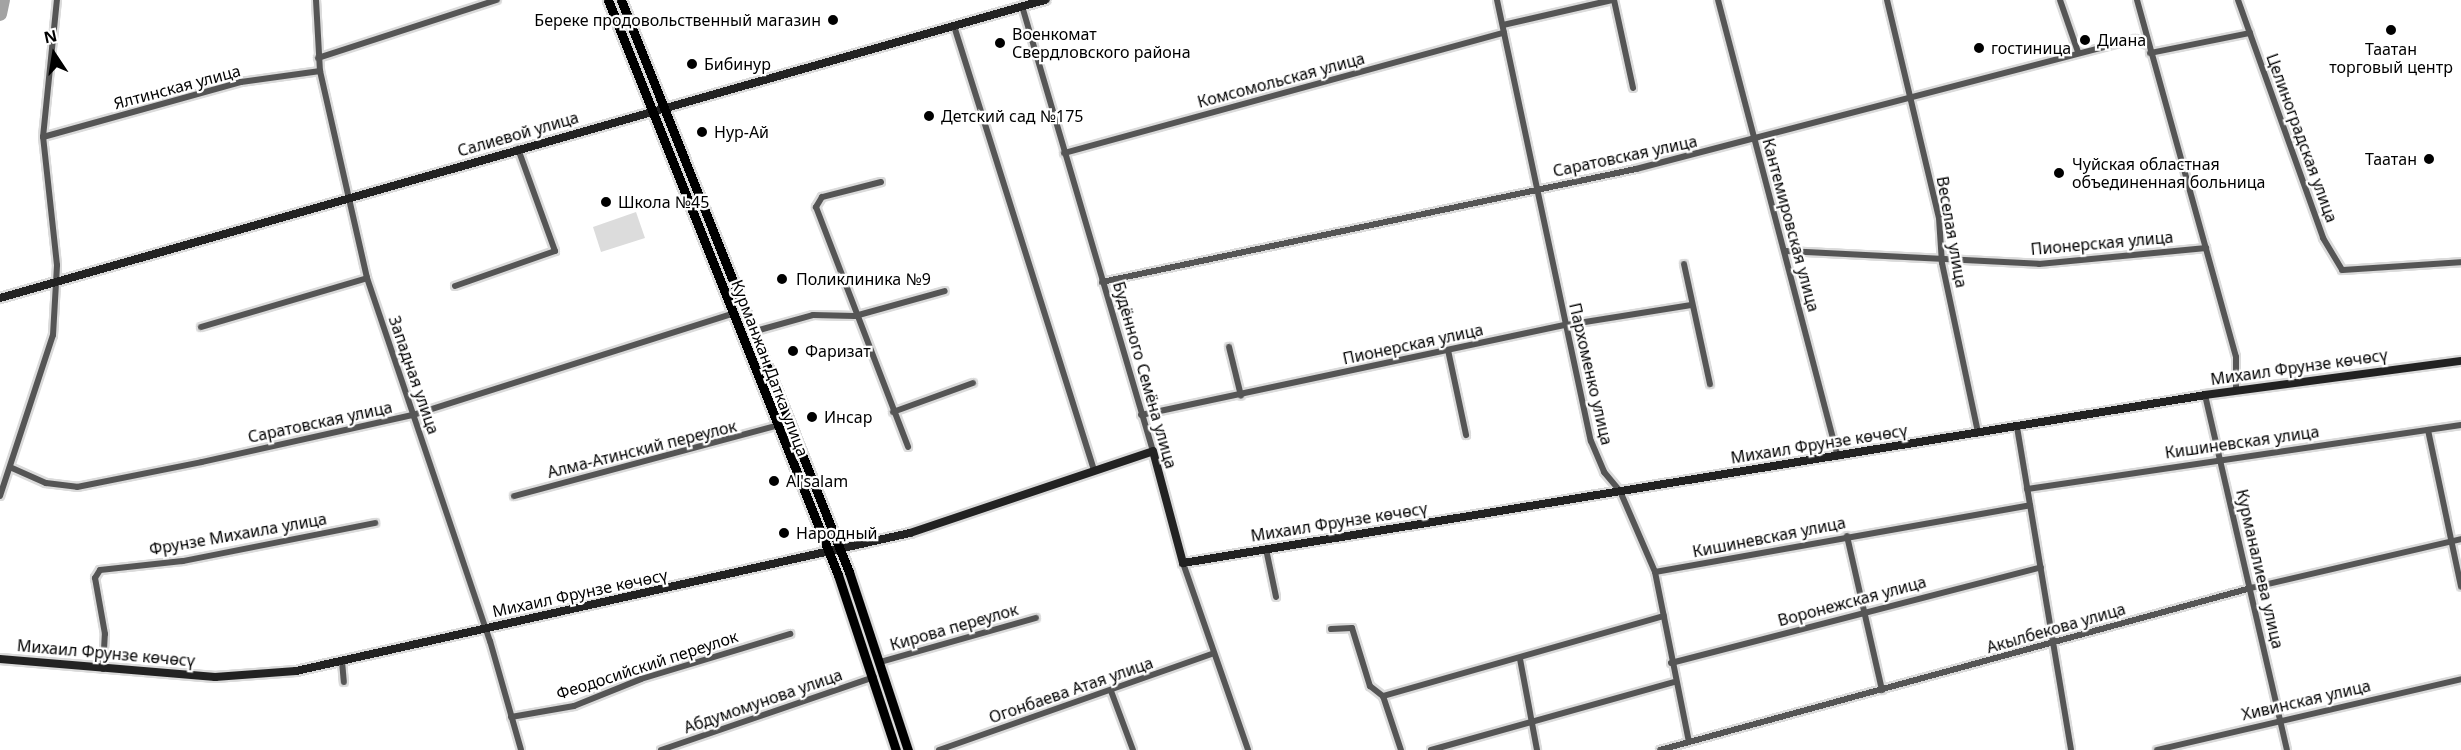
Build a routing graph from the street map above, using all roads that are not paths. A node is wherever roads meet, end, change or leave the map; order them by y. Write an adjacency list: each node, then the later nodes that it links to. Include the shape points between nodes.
1 (57, 0): 29 (street)
2 (316, 0): 23 (street, Западная улица)
3 (497, 0): 23 (street)
4 (608, 0): 28 (main road, Курманжан Датка улица)
5 (621, 0): 27 (main road, Курманжан Датка улица)
6 (1045, 0): 14 (main road, Салиевой улица)
7 (1497, 0): 16 (street, Пархоменко улица)
8 (1613, 0): 16 (street); 25 (street)
9 (1718, 0): 30 (street, Кантемировская улица)
10 (1887, 0): 26 (street, Веселая улица)
11 (2060, 0): 21 (street)
12 (2138, 0): 20 (street)
13 (2238, 0): 19 (street, Целиноградская улица)
14 (1033, 2): 15 (main road, Салиевой улица)
15 (1022, 6): 17 (main road, Салиевой улица); 32 (street, Будённого Семёна улица)
16 (1503, 25): 18 (street, Пархоменко улица)
17 (954, 26): 27 (main road, Салиевой улица); 75 (street)
18 (1504, 33): 32 (street, Комсомольская улица); 34 (street, Пархоменко улица)
19 (2250, 33): 22 (street); 39 (street, Целиноградская улица, via 2323,238 2342,270)
20 (2147, 45): 21 (street, Саратовская улица, via 2135,39); 22 (street)
21 (2078, 52): 26 (street, Саратовская улица)
22 (2150, 53): 36 (street)
23 (318, 58): 24 (street, Западная улица)
24 (320, 71): 29 (street, Ялтинская улица, via 241,82); 35 (street, Западная улица)
25 (1633, 88)
26 (1910, 96): 30 (street, Саратовская улица); 38 (street, Веселая улица, via 1939,218)
27 (664, 108): 28 (main road, Салиевой улица); 52 (main road, Курманжан Датка улица)
28 (653, 112): 31 (main road, Салиевой улица); 48 (main road, Курманжан Датка улица)
29 (43, 137): 43 (street, via 57,265)
30 (1754, 140): 34 (street, Саратовская улица); 37 (street, Кантемировская улица)
31 (518, 149): 35 (main road, Салиевой улица); 44 (street, via 555,251)
32 (1064, 153): 42 (street, Будённого Семёна улица)
33 (881, 182): 49 (street, via 816,201)
34 (1535, 189): 42 (street, Саратовская улица); 50 (street, Пархоменко улица)
35 (347, 200): 41 (street, Западная улица); 43 (main road, Салиевой улица)
36 (2206, 248): 38 (street, Пионерская улица, via 2039,264 1951,258); 58 (street, via 2235,357)
37 (1786, 251): 38 (street, Пионерская улица); 72 (street, Кантемировская улица)
38 (1942, 262): 68 (street, Веселая улица)
39 (2461, 262)
40 (1683, 264): 47 (street)
41 (367, 278): 51 (street); 63 (street, Западная улица)
42 (1102, 282): 62 (street, Будённого Семёна улица)
43 (54, 283): 46 (main road, Салиевой улица); 74 (street, via 53,335)
44 (455, 286)
45 (945, 291): 49 (street)
46 (0, 298)
47 (1691, 305): 50 (street, Пионерская улица); 57 (street)
48 (732, 314): 63 (street, Саратовская улица); 65 (main road, Курманжан Датка улица)
49 (855, 316): 52 (street, via 813,315); 61 (street)
50 (1566, 325): 54 (street, Пионерская улица); 77 (street, Пархоменко улица, via 1593,450)
51 (201, 327)
52 (752, 332): 86 (main road, Курманжан Датка улица)
53 (1229, 347): 60 (street)
54 (1448, 350): 60 (street, Пионерская улица); 69 (street)
55 (2461, 361): 58 (main road, Михаил Фрунзе көчөсү)
56 (973, 383): 61 (street)
57 (1710, 384)
58 (2236, 390): 59 (main road, Михаил Фрунзе көчөсү)
59 (2205, 395): 66 (main road, Михаил Фрунзе көчөсү); 73 (street, Курманалиева улица)
60 (1241, 396): 62 (street, Пионерская улица)
61 (893, 412): 70 (street)
62 (1141, 415): 71 (street, Будённого Семёна улица)
63 (413, 416): 74 (street, Саратовская улица, via 77,487 46,483); 97 (street, Западная улица)
64 (2461, 425): 67 (street, Кишиневская улица)
65 (776, 426): 79 (street, Алма-Атинский переулок); 87 (main road, Курманжан Датка улица)
66 (2017, 427): 68 (main road, Михаил Фрунзе көчөсү); 76 (street)
67 (2428, 430): 73 (street, Кишиневская улица); 84 (street)
68 (1978, 433): 72 (main road, Михаил Фрунзе көчөсү)
69 (1466, 435)
70 (908, 447)
71 (1153, 452): 75 (main road, Михаил Фрунзе көчөсү); 88 (main road, Будённого Семёна улица)
72 (1838, 456): 77 (main road, Михаил Фрунзе көчөсү)
73 (2221, 457): 76 (street, Кишиневская улица); 92 (street, Курманалиева улица)
74 (12, 468): 78 (street)
75 (1094, 469): 86 (main road, Михаил Фрунзе көчөсү, via 991,508)
76 (2027, 489): 80 (street)
77 (1620, 491): 85 (main road, Михаил Фрунзе көчөсү); 90 (street, Пархоменко улица)
78 (0, 496)
79 (514, 496)
80 (2030, 505): 82 (street, Кишиневская улица); 89 (street)
81 (375, 523): 107 (street, Фрунзе Михаила улица, via 183,561 100,570 95,578 105,634)
82 (1847, 536): 90 (street, Кишиневская улица); 94 (street)
83 (2461, 539): 84 (street, Акылбекова улица)
84 (2451, 541): 91 (street); 92 (street, Акылбекова улица)
85 (1266, 549): 88 (main road, Михаил Фрунзе көчөсү); 93 (street)
86 (839, 550): 87 (main road, Михаил Фрунзе көчөсү); 105 (main road, Курманжан Датка улица)
87 (827, 553): 97 (main road, Михаил Фрунзе көчөсү); 108 (main road, Курманжан Датка улица)
88 (1183, 563): 101 (street, Будённого Семёна улица)
89 (2041, 567): 94 (street, Воронежская улица); 100 (street)
90 (1655, 572): 95 (street, Пархоменко улица)
91 (2461, 587)
92 (2251, 588): 100 (street, Акылбекова улица); 116 (street, Курманалиева улица)
93 (1276, 597)
94 (1864, 610): 106 (street, Воронежская улица); 112 (street)
95 (1664, 616): 103 (street); 106 (street, Пархоменко улица)
96 (1035, 618): 105 (street, Кирова переулок)
97 (486, 629): 104 (main road, Михаил Фрунзе көчөсү); 115 (street, Западная улица)
98 (1331, 629): 114 (street, via 1352,628 1368,681)
99 (790, 634): 115 (street, Феодосийский переулок, via 641,679 574,706)
100 (2053, 642): 112 (street, Акылбекова улица); 130 (street)
101 (1212, 654): 113 (street, Огонбаева Атая улица); 125 (street, Будённого Семёна улица)
102 (0, 659): 107 (main road, Михаил Фрунзе көчөсү)
103 (1520, 659): 114 (street); 117 (street)
104 (342, 661): 107 (main road, Михаил Фрунзе көчөсү, via 254,676); 110 (street)
105 (880, 662): 122 (main road, Курманжан Датка улица)
106 (1671, 663): 111 (street, Пархоменко улица)
107 (103, 669)
108 (874, 677): 120 (street, Абдумомунова улица); 121 (main road, Курманжан Датка улица)
109 (2461, 679): 116 (street, Хивинская улица)
110 (344, 682)
111 (1674, 682): 117 (street); 118 (street, Пархоменко улица)
112 (1882, 690): 118 (street, Акылбекова улица)
113 (1111, 691): 123 (street, Огонбаева Атая улица); 124 (street)
114 (1383, 696): 126 (street)
115 (511, 717): 119 (street, Западная улица)
116 (2280, 720): 131 (street, Хивинская улица); 132 (street, Курманалиева улица)
117 (1531, 722): 127 (street); 128 (street)
118 (1689, 742): 129 (street, Акылбекова улица)
119 (521, 750)
120 (661, 750)
121 (896, 750)
122 (908, 750)
123 (939, 750)
124 (1133, 750)
125 (1248, 750)
126 (1401, 750)
127 (1431, 750)
128 (1538, 750)
129 (1660, 750)
130 (2071, 750)
131 (2157, 750)
132 (2287, 750)

